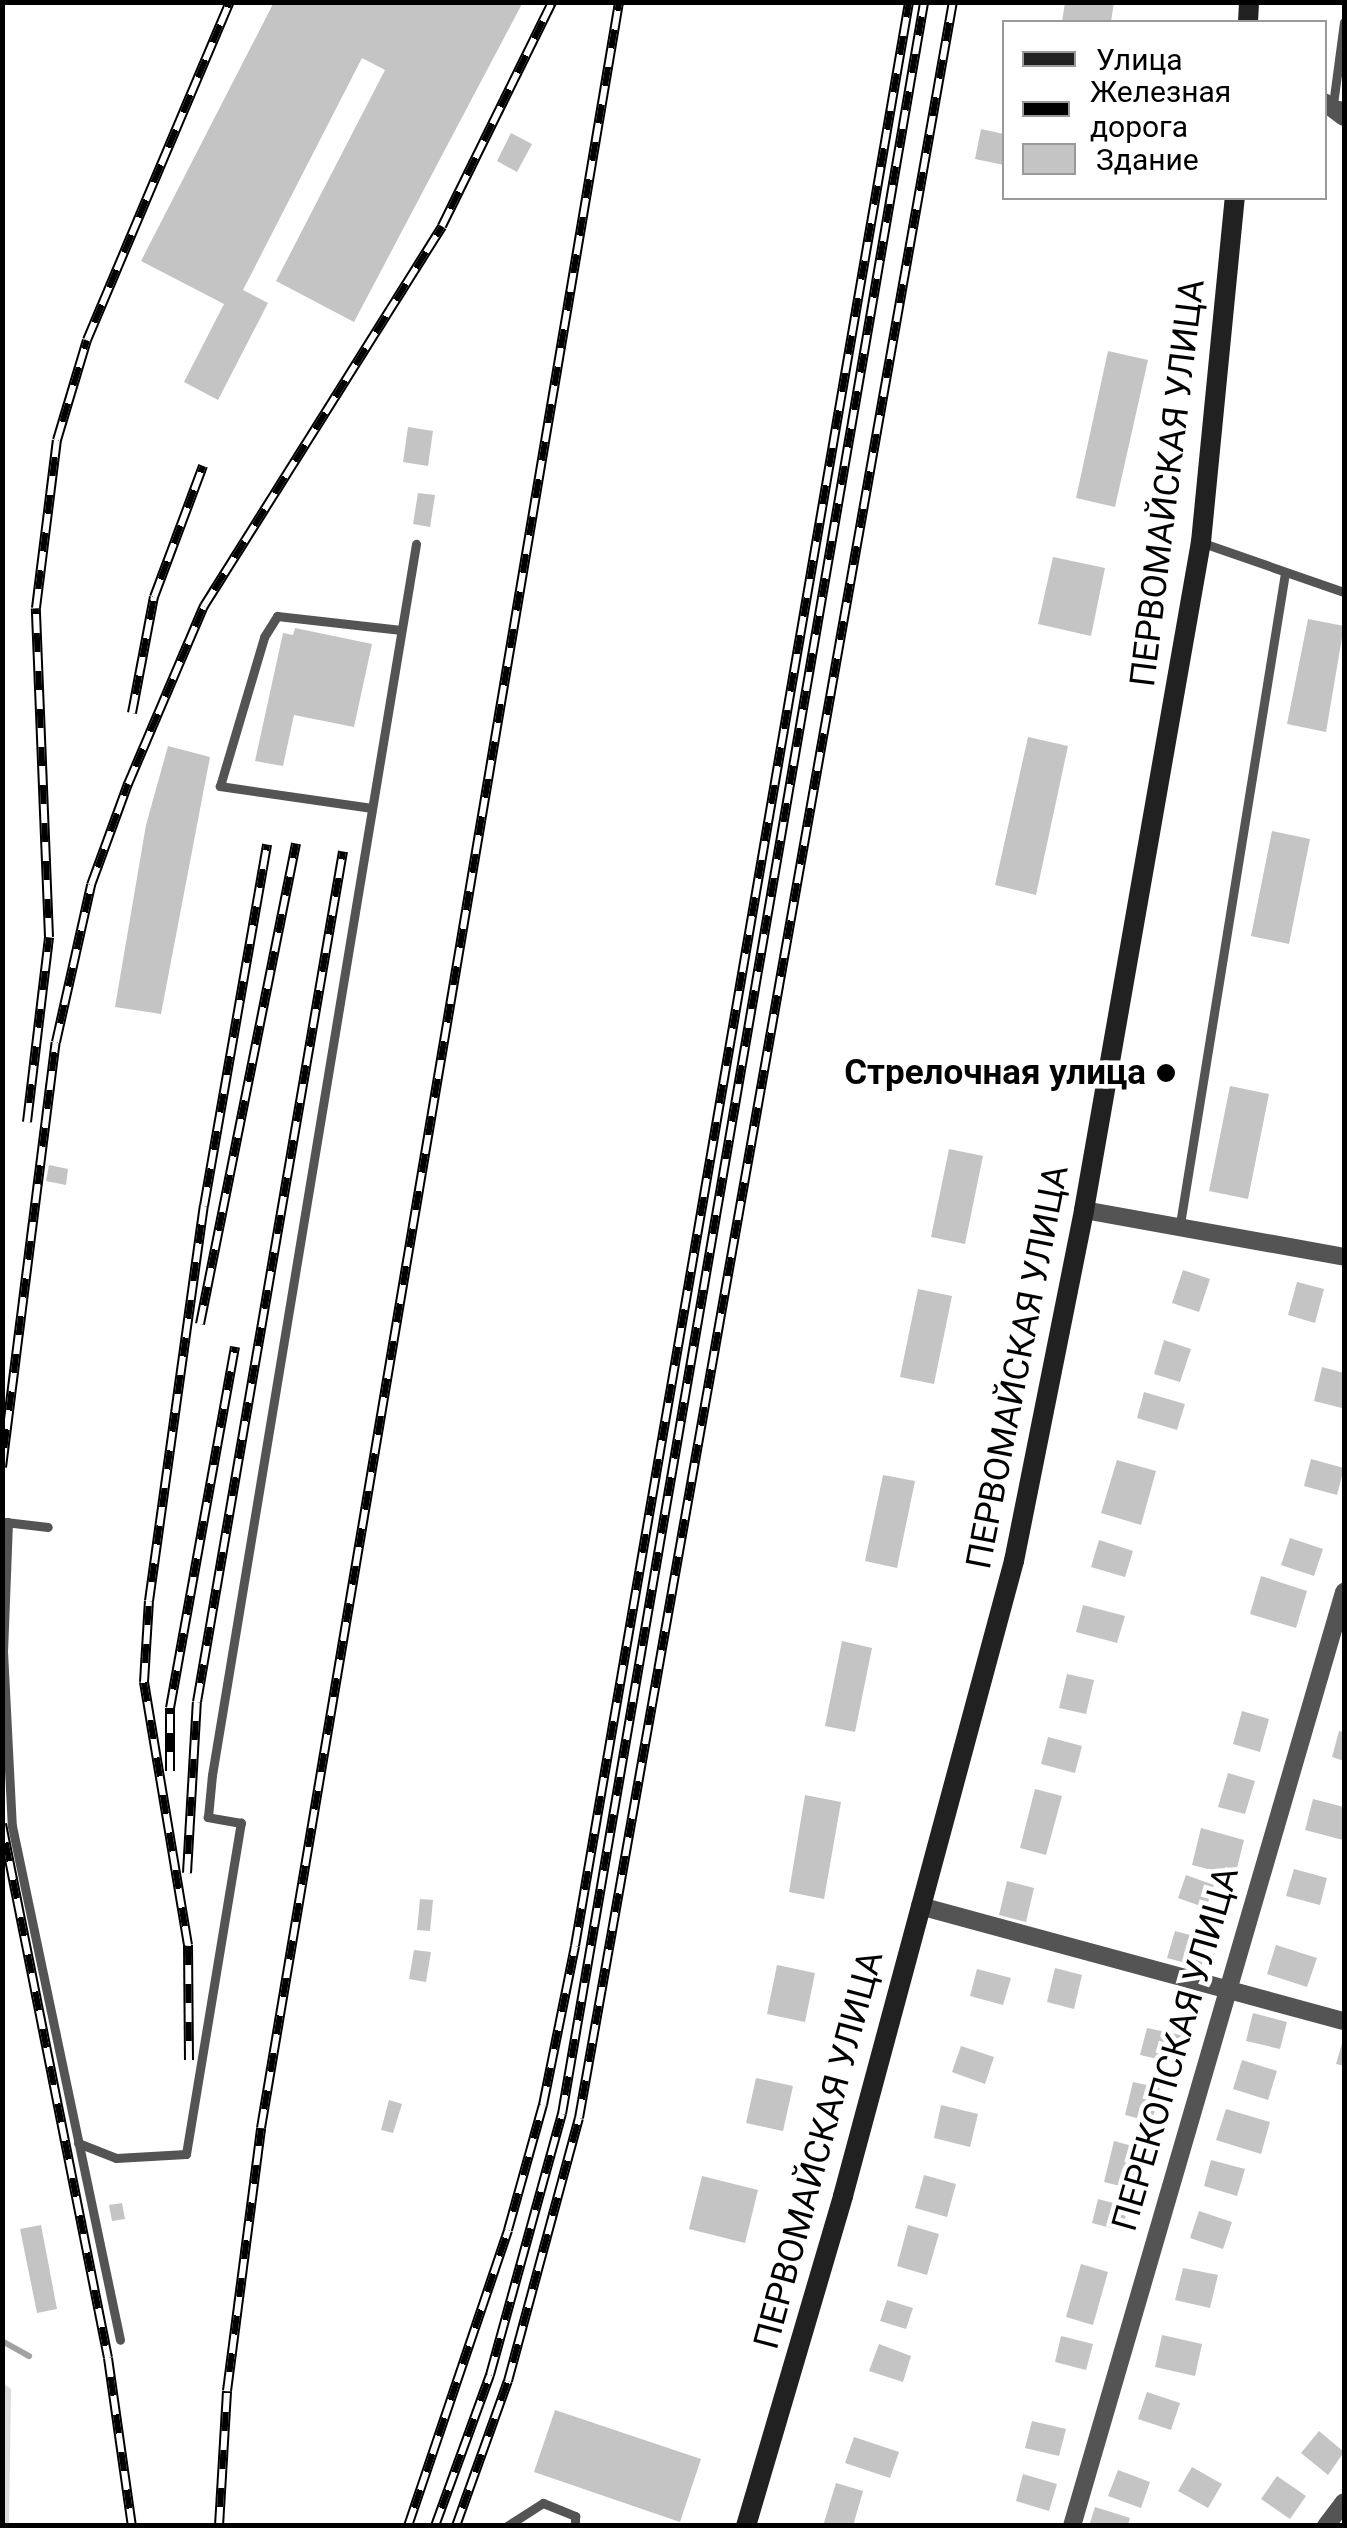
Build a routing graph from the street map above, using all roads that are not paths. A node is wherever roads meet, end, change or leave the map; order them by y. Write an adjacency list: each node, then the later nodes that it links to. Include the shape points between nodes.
1 (1344, 22): 2 (lane)
2 (1337, 107)
3 (1235, 200): 4 (main road, ПЕРВОМАЙСКАЯ УЛИЦА)
4 (1200, 542): 6 (lane); 10 (main road, ПЕРВОМАЙСКАЯ УЛИЦА)
5 (416, 544): 8 (lane)
6 (1285, 574): 7 (lane); 11 (lane)
7 (1344, 592)
8 (401, 630): 9 (lane); 9 (lane, via 277,616 264,637 220,786)
9 (372, 808): 19 (lane, via 212,1775 208,1817 241,1823 186,2154 116,2158)
10 (1084, 1210): 11 (street); 16 (main road, ПЕРВОМАЙСКАЯ УЛИЦА, via 1014,1561)
11 (1180, 1224): 12 (street)
12 (1344, 1257)
13 (6, 1522): 14 (lane); 19 (lane, via 3,1651 12,1826)
14 (48, 1527)
15 (1344, 1592): 17 (street, ПЕРЕКОПСКАЯ УЛИЦА)
16 (920, 1906): 17 (street); 24 (main road, ПЕРВОМАЙСКАЯ УЛИЦА)
17 (1226, 1988): 18 (street); 25 (street, ПЕРЕКОПСКАЯ УЛИЦА)
18 (1344, 2021)
19 (78, 2143): 20 (lane)
20 (120, 2340)
21 (1344, 2504): 26 (street)
22 (508, 2526): 23 (lane, via 543,2503 575,2516)
23 (575, 2526)
24 (746, 2526)
25 (1072, 2526)
26 (1326, 2526)

